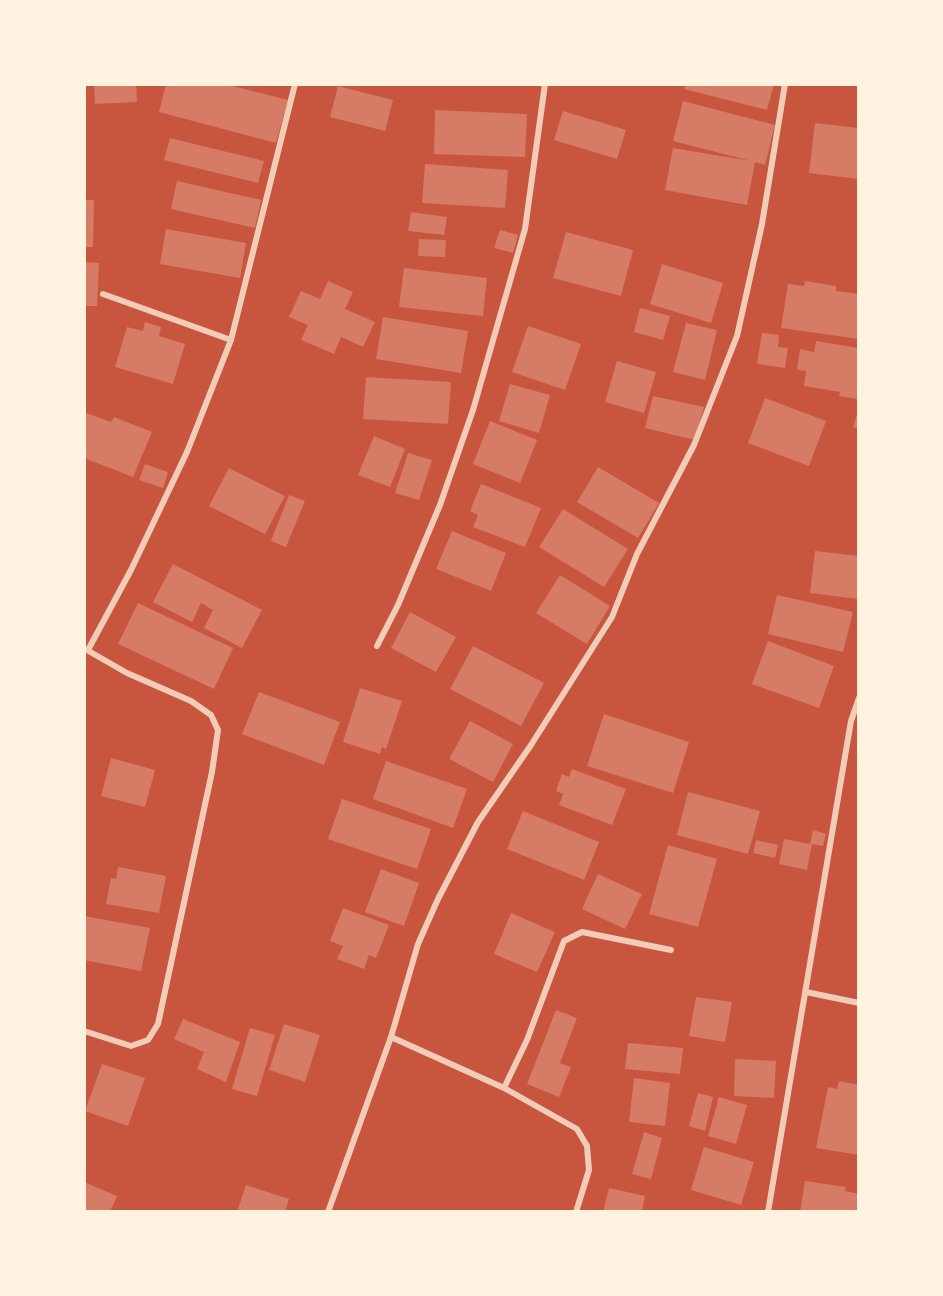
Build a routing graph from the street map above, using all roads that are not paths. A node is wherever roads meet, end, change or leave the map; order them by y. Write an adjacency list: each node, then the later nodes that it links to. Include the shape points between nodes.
1 (295, 84): 5 (street)
2 (545, 84): 6 (street, via 525,229 473,410 440,505)
3 (785, 84): 13 (street, via 762,224 737,336 694,445 637,554 612,617 478,822 438,899 418,944)
4 (103, 294): 5 (street)
5 (231, 339): 7 (street, via 187,452 131,570)
6 (378, 646)
7 (86, 650): 12 (street, via 191,701 211,715 218,730 158,1024 148,1040 131,1046)
8 (859, 698): 10 (street, via 851,721)
9 (671, 950): 14 (street, via 582,932 564,941 527,1040)
10 (806, 992): 11 (street); 17 (street)
11 (859, 1003)
12 (84, 1031)
13 (391, 1037): 14 (street); 15 (street)
14 (504, 1088): 16 (street, via 578,1129 587,1146 589,1170)
15 (328, 1212)
16 (576, 1212)
17 (768, 1212)

